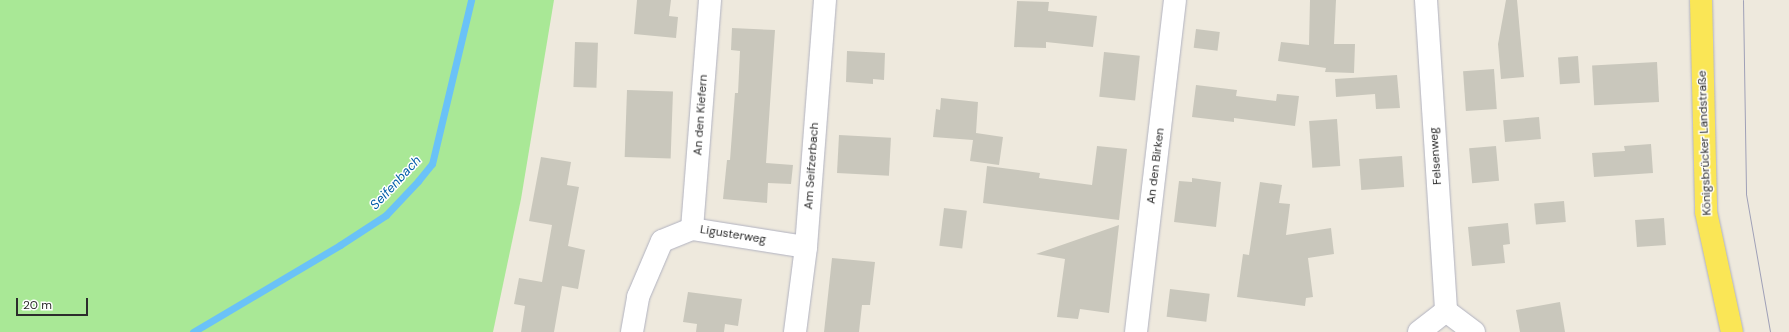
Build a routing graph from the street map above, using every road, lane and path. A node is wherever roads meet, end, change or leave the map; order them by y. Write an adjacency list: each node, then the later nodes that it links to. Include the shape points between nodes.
1 (710, 0): 6 (street, An den Kiefern)
2 (825, 0): 7 (street, Am Seifzerbach)
3 (1176, 0): 11 (street, An den Birken)
4 (1426, 0): 8 (street, Felsenweg)
5 (1701, 0): 14 (main road, Königsbrücker Landstraße, via 1706,212)
6 (692, 229): 7 (street, Ligusterweg); 9 (street, Ligusterweg, via 662,241 638,297)
7 (806, 247): 10 (street, Am Seifzerbach)
8 (1446, 311): 12 (street); 13 (street)
9 (632, 332)
10 (795, 332)
11 (1136, 332)
12 (1419, 332)
13 (1474, 332)
14 (1732, 332)

